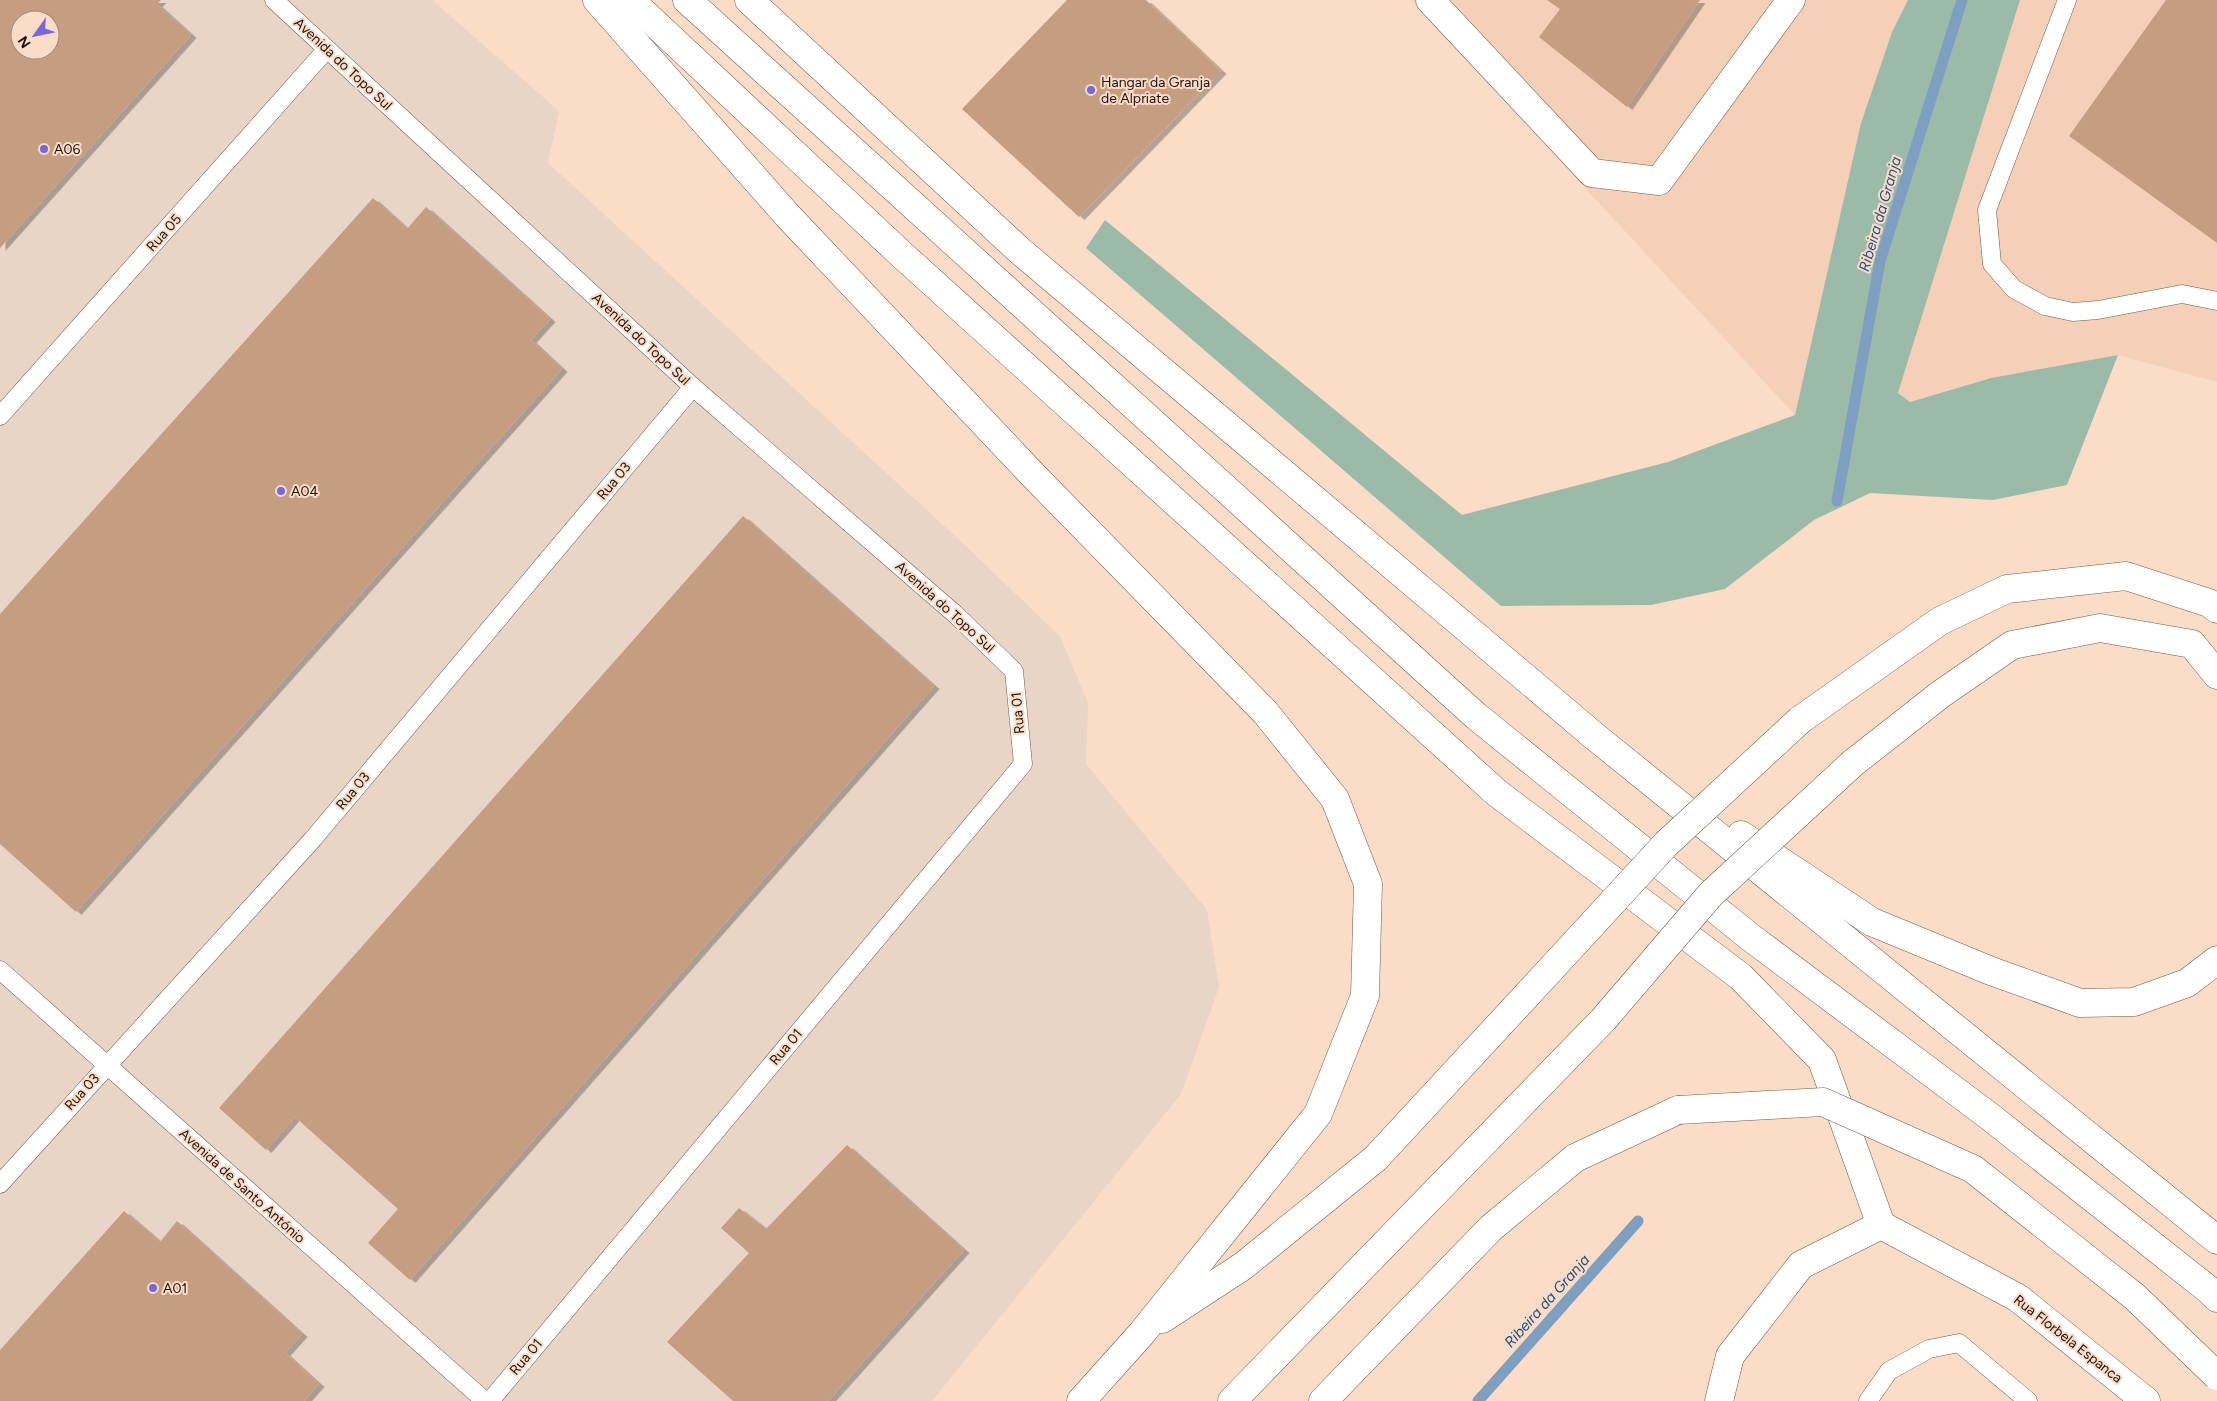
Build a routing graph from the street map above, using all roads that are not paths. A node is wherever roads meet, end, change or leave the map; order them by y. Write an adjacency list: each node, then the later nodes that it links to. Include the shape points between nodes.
1 (274, 0): 9 (lane, Avenida do Topo Sul)
2 (597, 0): 24 (main road, via 787,215 1032,474 1265,712 1335,799 1368,884 1365,996 1318,1114)
3 (630, 0): 21 (main road, via 901,254 1497,793 1741,977 1822,1060)
4 (687, 0): 23 (main road, via 1476,716 1750,938 1989,1116)
5 (749, 0): 16 (main road, via 1019,250)
6 (1430, 0): 7 (main road, via 1592,173 1659,181)
7 (1791, 0)
8 (2067, 0): 10 (lane, via 1987,210 1992,264 2014,289 2045,306 2073,312 2182,294)
9 (327, 49): 11 (lane, Avenida do Topo Sul); 12 (lane, Rua 05)
10 (2217, 301)
11 (693, 387): 14 (lane, Avenida do Topo Sul, via 955,614); 19 (lane, Rua 03, via 312,839)
12 (0, 416)
13 (2217, 609): 24 (main road, bridge, via 2209,603 2126,576 2007,589 1940,621 1800,720 1666,844 1376,1158 1243,1266)
14 (1014, 671): 27 (lane, Rua 01, via 1023,764)
15 (2217, 675): 29 (main road, bridge, via 2192,644 2100,628 2012,645 1941,694 1853,763 1711,894 1603,1020)
16 (1593, 735): 17 (main road, via 1872,922 2080,1003 2134,1002 2187,983); 22 (main road)
17 (2217, 960)
18 (0, 970): 19 (lane, Avenida de Santo António)
19 (106, 1066): 20 (lane, Rua 03); 26 (lane, Avenida de Santo António)
20 (0, 1184)
21 (1881, 1225): 31 (main road, via 1801,1265 1730,1356); 34 (main road, Rua Florbela Espanca, via 2018,1298)
22 (2217, 1240)
23 (2217, 1298)
24 (1142, 1333): 28 (main road)
25 (2217, 1376): 30 (main road, bridge, via 2134,1297 1973,1169 1823,1102 1678,1110 1575,1158 1491,1228)
26 (484, 1401)
27 (490, 1401)
28 (1081, 1401)
29 (1232, 1401)
30 (1323, 1401)
31 (1719, 1401)
32 (1868, 1401): 33 (lane, via 1889,1371 1929,1349 1958,1343)
33 (2028, 1401)
34 (2146, 1401)

